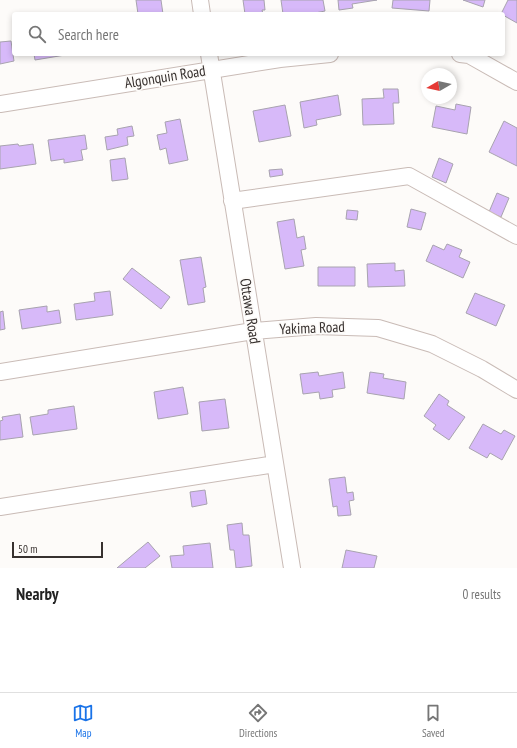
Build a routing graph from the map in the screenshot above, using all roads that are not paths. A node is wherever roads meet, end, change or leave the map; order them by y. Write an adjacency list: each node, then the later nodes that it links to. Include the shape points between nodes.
1 (200, 0): 2 (street)
2 (202, 12)
3 (310, 56): 5 (street, Algonquin Road)
4 (471, 56): 6 (street)
5 (210, 62): 7 (street, Algonquin Road); 8 (street, Ottawa Road)
6 (517, 82)
7 (0, 104)
8 (232, 201): 9 (street, via 409,176); 10 (street, Ottawa Road)
9 (517, 236)
10 (253, 331): 11 (street, Yakima Road); 12 (street, Yakima Road, via 316,326 378,328 432,344); 13 (street, Ottawa Road)
11 (0, 372)
12 (517, 390)
13 (275, 464): 14 (street); 15 (street, Ottawa Road)
14 (0, 507)
15 (292, 568)

